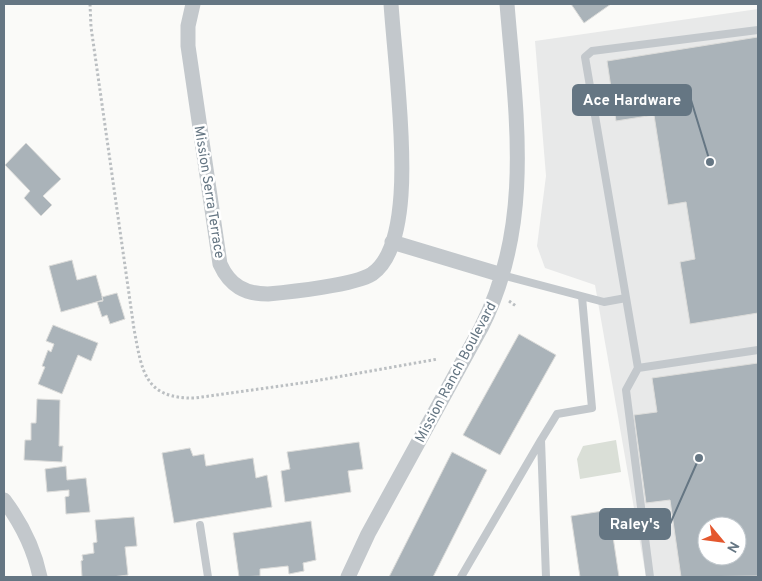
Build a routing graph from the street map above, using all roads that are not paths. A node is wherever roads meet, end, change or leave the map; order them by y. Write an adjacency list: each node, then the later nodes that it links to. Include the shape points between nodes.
1 (193, 4): 5 (street, Mission Serra Terrace, via 188,46 220,264 230,281 246,292 268,294 363,279 378,270)
2 (392, 4): 5 (street, Mission Serra Terrace, via 403,162 401,197)
3 (507, 4): 6 (street, Mission Ranch Boulevard, via 517,182 515,219)
4 (758, 30): 8 (lane, via 592,51 585,57)
5 (392, 242): 6 (street)
6 (502, 275): 7 (lane); 16 (street, Mission Ranch Boulevard, via 488,315 368,534)
7 (582, 297): 8 (lane, via 604,302); 11 (lane, via 592,408 557,414)
8 (626, 298): 10 (lane)
9 (758, 350): 10 (lane)
10 (638, 368): 19 (lane, via 626,390)
11 (541, 440): 17 (lane); 18 (lane)
12 (4, 500): 14 (street, via 24,529)
13 (200, 526): 15 (lane)
14 (40, 577)
15 (208, 577)
16 (348, 577)
17 (461, 577)
18 (546, 577)
19 (650, 577)

